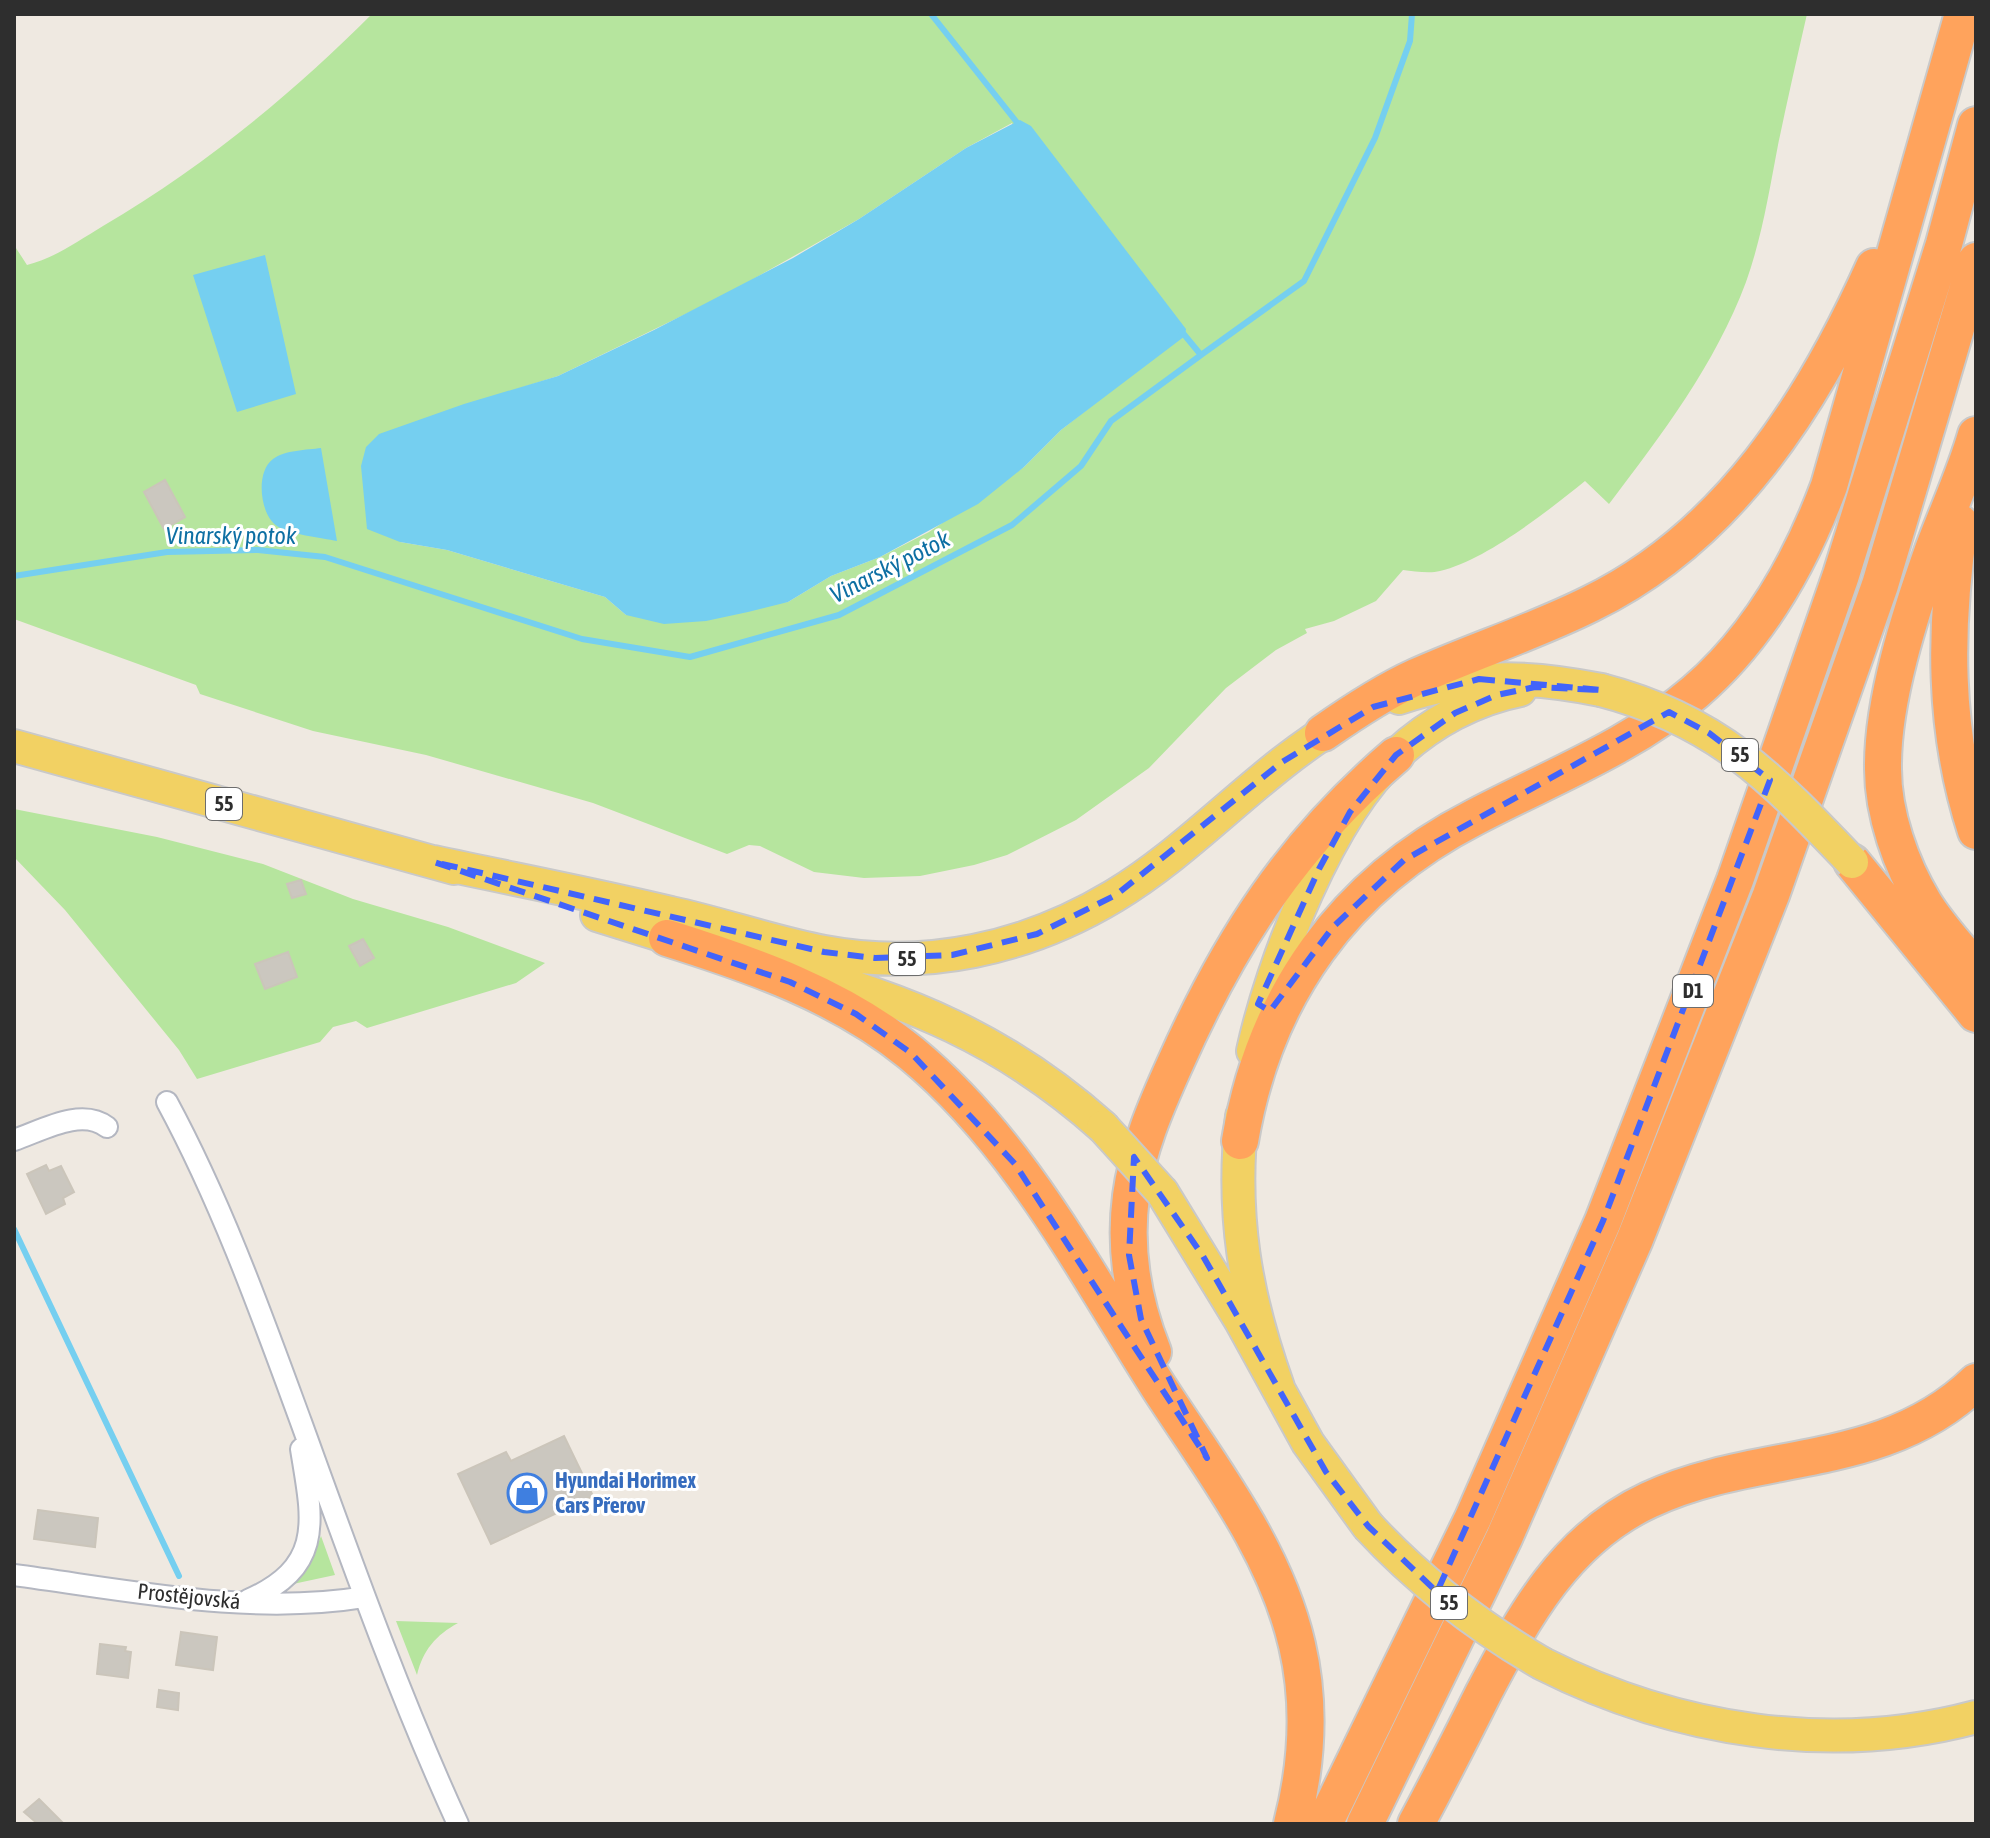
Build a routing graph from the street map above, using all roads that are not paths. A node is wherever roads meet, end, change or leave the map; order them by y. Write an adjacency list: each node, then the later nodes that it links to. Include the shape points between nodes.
1 (1963, 14): 3 (highway)
2 (1976, 125): 31 (highway, D1, via 1846,560 1735,880 1603,1221 1473,1518)
3 (1931, 129): 7 (highway, via 1882,251 1822,373 1756,468 1703,526 1616,591 1417,677); 20 (highway, via 1829,486 1802,550 1764,615 1719,669 1670,712 1450,830 1404,860 1357,901 1312,955 1272,1023)
4 (1976, 261): 32 (highway, D1, via 1880,585 1765,909 1629,1253 1504,1538)
5 (1975, 439): 10 (highway, via 1951,581 1948,667 1954,740); 14 (highway, via 1900,656 1883,770 1902,858 1924,903)
6 (1601, 690): 7 (main road, 55, via 1506,678 1456,682 1373,707); 9 (main road, 55, via 1545,687 1497,695 1455,713); 12 (main road, 55, bridge, via 1658,707 1732,748)
7 (1323, 733): 11 (main road, 55, via 1116,895 1037,934 952,955 875,958 824,952 674,913)
8 (14, 746): 11 (main road, 55)
9 (1396, 755): 20 (main road, 55, via 1350,812 1287,940 1258,1028); 24 (highway, via 1320,827 1257,909 1184,1044 1136,1166 1129,1255 1141,1319 1158,1365)
10 (1976, 831)
11 (434, 862): 13 (main road, 55)
12 (1852, 862): 15 (main road, 55); 16 (highway)
13 (667, 938): 22 (main road, 55, bridge, via 861,988 932,1014 1018,1060 1074,1101 1162,1192); 24 (highway, via 826,998 884,1033 931,1071 993,1136 1041,1199)
14 (1976, 970)
15 (1976, 980)
16 (1976, 1014)
17 (167, 1102): 23 (street, via 225,1225)
18 (107, 1127): 19 (street, via 85,1117)
19 (14, 1140)
20 (1240, 1141): 22 (main road, 55, via 1237,1194 1243,1264)
21 (1976, 1382): 33 (highway, via 1931,1417 1888,1438 1684,1487 1648,1500 1601,1529 1534,1601)
22 (1278, 1387): 28 (main road, 55, bridge, via 1326,1472 1394,1553 1449,1603 1500,1639 1597,1690 1711,1724 1793,1735 1875,1734)
23 (295, 1405): 26 (street); 27 (street, via 310,1506 309,1539 304,1554 274,1588)
24 (1207, 1458): 30 (highway, via 1264,1555 1297,1644 1306,1724 1303,1775)
25 (14, 1575): 27 (street, Prostějovská)
26 (365, 1597): 27 (street, Prostějovská); 29 (street)
27 (243, 1602)
28 (1976, 1717)
29 (458, 1824)
30 (1292, 1824)
31 (1324, 1824)
32 (1365, 1824)
33 (1416, 1824)

